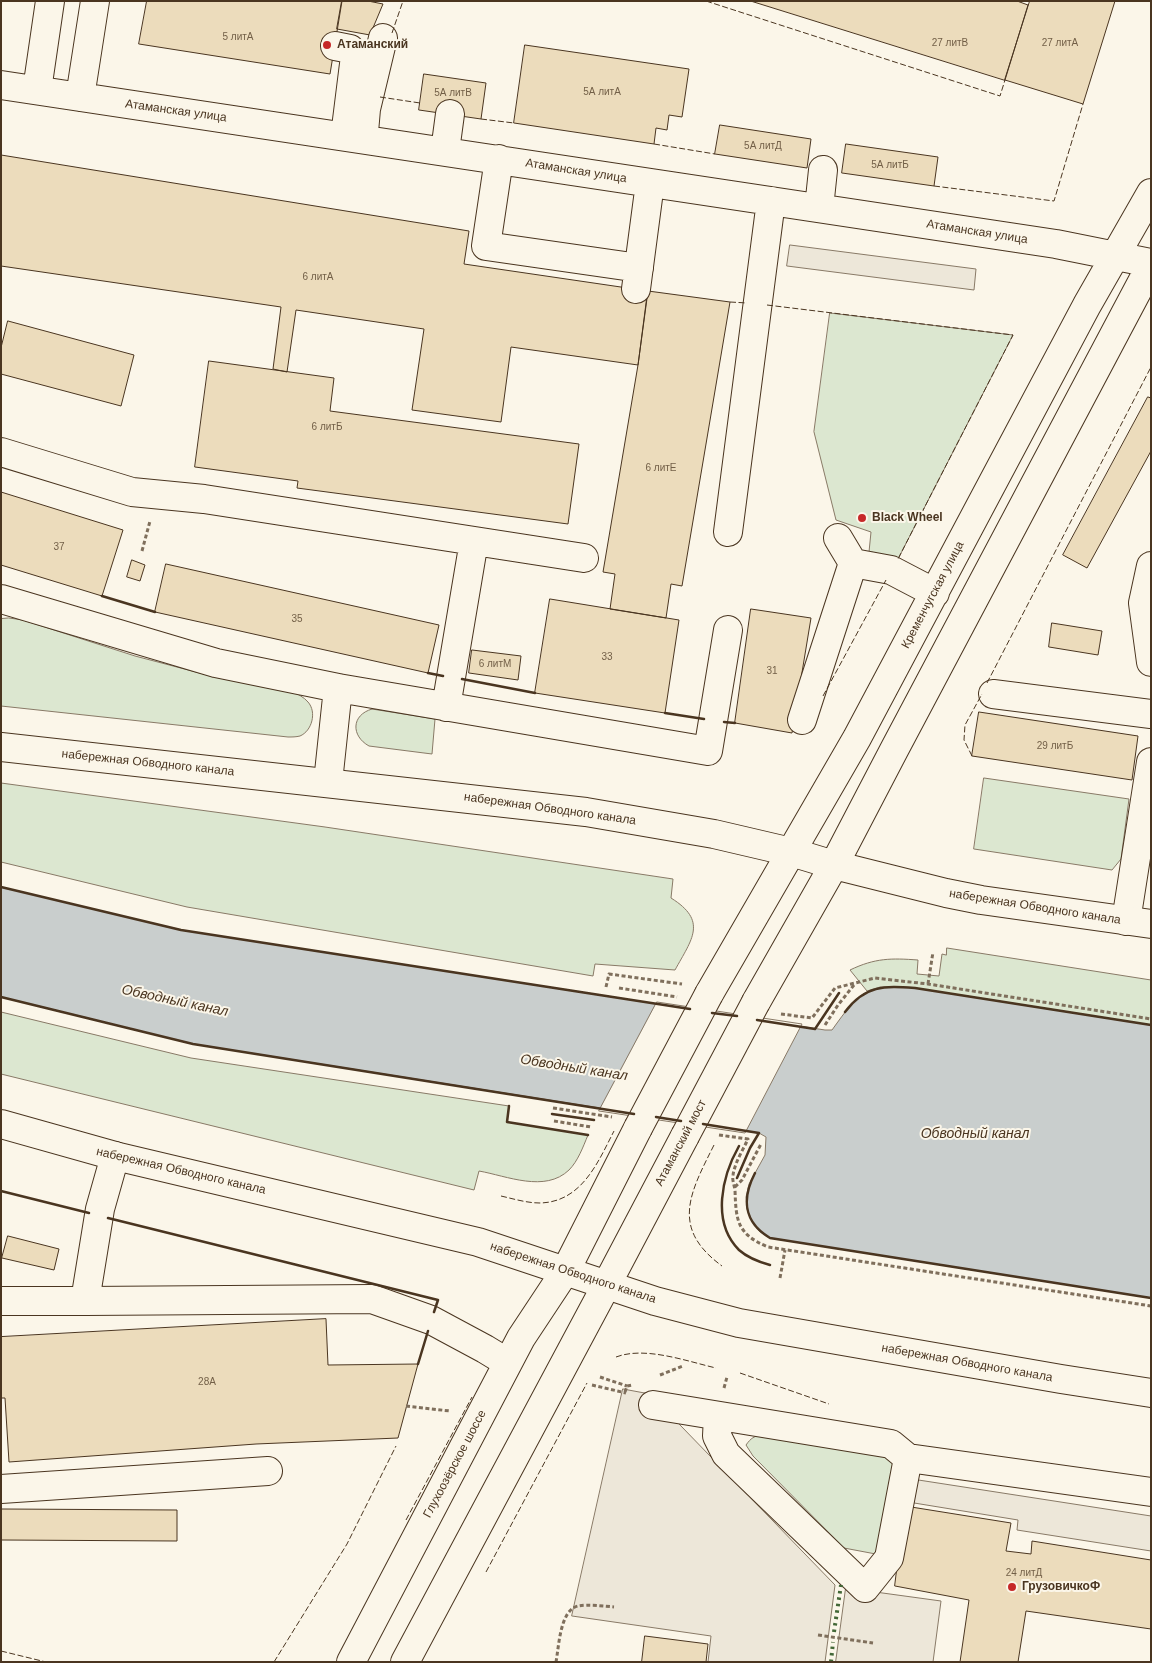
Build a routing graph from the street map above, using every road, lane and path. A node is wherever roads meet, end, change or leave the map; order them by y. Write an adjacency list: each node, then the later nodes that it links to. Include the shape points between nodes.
1 (50, 1): 6 (street)
2 (95, 1): 7 (street)
3 (383, 38): 9 (street, via 366,109)
4 (334, 46): 9 (street, via 350,49 356,56)
5 (1, 85): 6 (street, Атаманская улица)
6 (37, 90): 7 (street, Атаманская улица)
7 (80, 97): 9 (street, Атаманская улица)
8 (450, 114): 10 (street)
9 (354, 137): 10 (street, Атаманская улица)
10 (445, 151): 11 (street, Атаманская улица)
11 (499, 159): 13 (street, Атаманская улица); 13 (street, via 486,246 637,279)
12 (823, 170): 16 (street)
13 (650, 183): 15 (street, Атаманская улица)
14 (1151, 193): 17 (street, Кременчугская улица)
15 (771, 201): 16 (street, Атаманская улица); 20 (street)
16 (819, 208): 17 (street, Атаманская улица)
17 (1115, 256): 18 (street, Атаманская улица); 26 (street, Кременчугская улица)
18 (1151, 264): 40 (street)
19 (1, 452): 22 (street, via 132,492 204,499)
20 (728, 532)
21 (838, 538): 24 (street)
22 (474, 541): 23 (street); 32 (street)
23 (584, 558)
24 (853, 562): 26 (street, via 891,570); 34 (street)
25 (1151, 566): 29 (street, via 1143,602)
26 (935, 593): 39 (street, Кременчугская улица)
27 (1, 599): 30 (street, via 216,663)
28 (728, 630): 32 (street, via 708,751)
29 (1151, 662)
30 (338, 688): 32 (street); 37 (street)
31 (993, 694): 33 (street)
32 (446, 707)
33 (1151, 714)
34 (802, 720)
35 (1, 747): 37 (street, набережная Обводного канала)
36 (1151, 762): 38 (street)
37 (328, 782): 39 (street, набережная Обводного канала, via 586,812 714,834)
38 (1147, 816): 41 (street)
39 (791, 852): 40 (street, набережная Обводного канала); 58 (street, Кременчугская улица, bridge, via 709,994)
40 (834, 865): 41 (street, набережная Обводного канала, via 981,900); 60 (street, Атаманский мост, bridge, via 756,1002)
41 (1138, 922)
42 (933, 952): 44 (path)
43 (682, 984): 45 (path, via 609,974)
44 (928, 984): 48 (path); 49 (path, via 875,978 855,984)
45 (606, 986)
46 (619, 988): 47 (path)
47 (637, 991)
48 (1151, 1019)
49 (825, 1025)
50 (553, 1108): 51 (path)
51 (571, 1111)
52 (554, 1121): 54 (path)
53 (1, 1124): 56 (street, набережная Обводного канала)
54 (591, 1127)
55 (761, 1144): 57 (path, via 735,1188 734,1204 742,1229 753,1241 768,1248)
56 (115, 1156): 58 (street, набережная Обводного канала, via 478,1242); 62 (street, via 100,1209)
57 (785, 1250): 59 (path); 63 (path)
58 (566, 1270): 60 (street, набережная Обводного канала); 64 (street, Глухоозёрское шоссе)
59 (780, 1278)
60 (607, 1284): 69 (street, набережная Обводного канала, via 655,1301 739,1323); 82 (street)
61 (1, 1301): 62 (street)
62 (85, 1301): 64 (street, via 372,1299 431,1320)
63 (1151, 1306)
64 (508, 1363): 81 (street, Глухоозёрское шоссе)
65 (600, 1377): 67 (path)
66 (592, 1385): 68 (path)
67 (627, 1386)
68 (625, 1392)
69 (1151, 1393)
70 (653, 1405): 73 (street)
71 (406, 1406): 72 (path)
72 (451, 1411)
73 (718, 1416): 74 (street, via 891,1444); 74 (street, via 717,1436 726,1454 865,1588 889,1558)
74 (908, 1458): 77 (street)
75 (268, 1472): 76 (street)
76 (1, 1489)
77 (1151, 1492)
78 (614, 1606): 83 (path, via 570,1609 564,1618)
79 (818, 1635): 80 (path)
80 (873, 1643)
81 (351, 1662)
82 (405, 1662)
83 (556, 1662)

